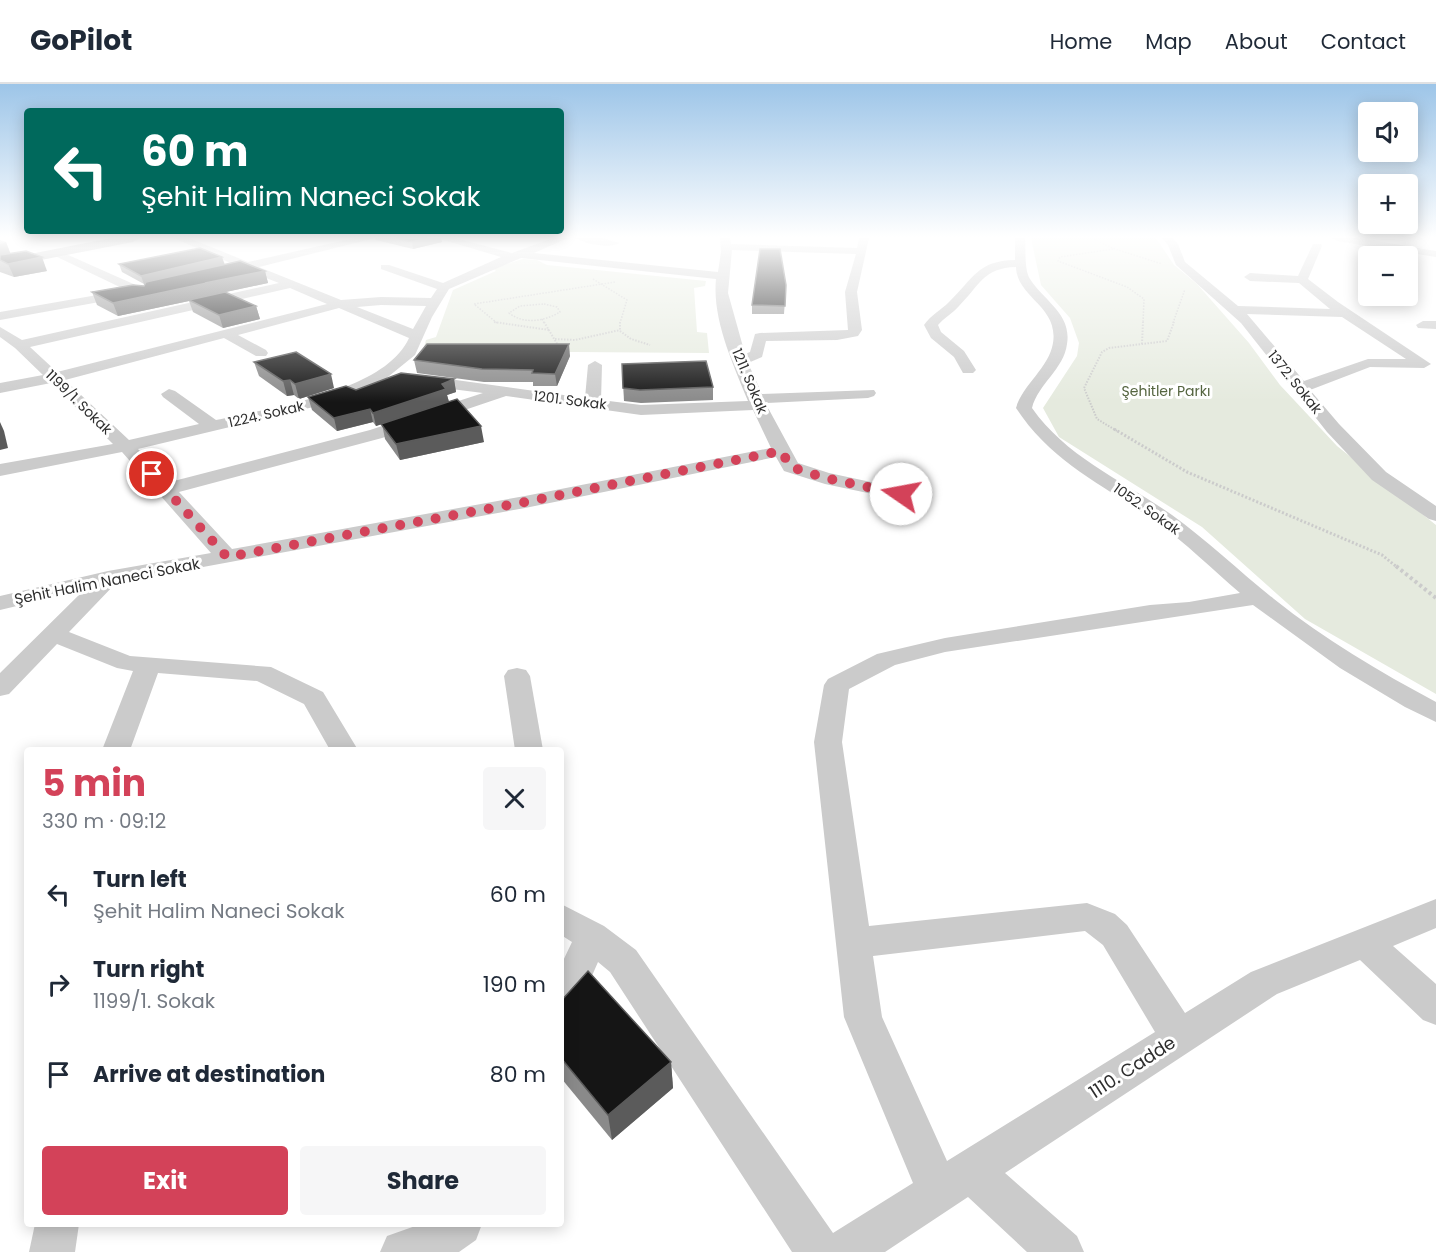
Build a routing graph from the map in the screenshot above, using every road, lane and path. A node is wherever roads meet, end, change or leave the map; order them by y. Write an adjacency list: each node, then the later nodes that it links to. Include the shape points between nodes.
1 (125, 293): 21 (street)
2 (150, 293): 18 (street)
3 (253, 293): 18 (street)
4 (313, 293): 17 (street)
5 (441, 293): 16 (street, 1224. Sokak)
6 (548, 293): 23 (path, via 474,304 496,323)
7 (619, 293): 24 (path, via 627,300)
8 (722, 293): 35 (street, 1211. Sokak)
9 (851, 293): 35 (street, via 853,333 760,337 757,354)
10 (963, 293): 39 (street, via 931,325)
11 (1035, 293): 59 (street, 1052. Sokak, via 1052,311 1061,329 1060,346 1052,363 1027,397 1024,408 1032,421 1052,444 1163,518)
12 (1135, 293): 30 (path, via 1144,299)
13 (1183, 293): 30 (path, via 1167,341)
14 (1213, 293): 19 (street, 1372. Sokak)
15 (1319, 293): 20 (street)
16 (435, 302): 17 (street); 28 (street, 1224. Sokak)
17 (341, 304): 26 (street); 28 (street)
18 (178, 309): 27 (street)
19 (1233, 310): 20 (street); 43 (street, 1372. Sokak, via 1246,320)
20 (1346, 313): 38 (street)
21 (0, 316)
22 (542, 319): 22 (path, via 556,315 560,309 536,304 520,306 509,313 519,319); 23 (path)
23 (549, 330): 29 (path)
24 (620, 330): 29 (path, via 575,340); 32 (path, via 631,339)
25 (0, 331): 31 (street, 1199/1. Sokak)
26 (227, 334): 34 (street); 36 (street)
27 (66, 336): 31 (street); 36 (street)
28 (417, 336): 40 (street, 1224. Sokak, via 410,352)
29 (555, 339): 33 (path)
30 (1142, 344): 60 (path, via 1102,352 1084,388 1097,419 1187,472 1383,555)
31 (20, 345): 41 (street, 1199/1. Sokak)
32 (650, 345)
33 (562, 352)
34 (261, 353)
35 (740, 361): 48 (street, 1211. Sokak)
36 (113, 363): 41 (street)
37 (595, 365): 47 (street)
38 (1430, 365): 43 (street, via 1368,363)
39 (968, 370)
40 (382, 375): 44 (street, 1201. Sokak); 49 (street, 1224. Sokak, via 324,400)
41 (54, 378): 42 (street); 50 (street, 1199/1. Sokak)
42 (0, 388)
43 (1299, 388): 55 (street, 1372. Sokak, via 1379,476)
44 (505, 391): 47 (street, 1201. Sokak); 53 (street, via 376,434)
45 (868, 393): 48 (street, 1201. Sokak)
46 (169, 394): 49 (street)
47 (592, 402): 48 (street, 1201. Sokak, via 641,410)
48 (758, 402): 51 (street, 1211. Sokak)
49 (213, 426): 50 (street, 1224. Sokak)
50 (125, 446): 52 (street, 1224. Sokak); 53 (street, 1199/1. Sokak)
51 (781, 451): 54 (street, via 791,467); 57 (street, Şehit Halim Naneci Sokak)
52 (0, 470)
53 (166, 489): 57 (street, 1199/1. Sokak)
54 (901, 494)
55 (1426, 502): 56 (street, 1372. Sokak)
56 (1436, 515)
57 (227, 557): 58 (street, Şehit Halim Naneci Sokak)
58 (108, 579): 61 (street, Şehit Halim Naneci Sokak); 62 (street)
59 (1259, 597): 66 (street, 1052. Sokak, via 1320,644); 73 (street, via 945,645 886,659 837,685 828,742)
60 (1436, 598)
61 (0, 603)
62 (53, 634): 63 (street, via 126,663); 65 (street)
63 (148, 665): 67 (street); 68 (street, via 262,673 314,698)
64 (517, 676): 69 (street)
65 (0, 688)
66 (1436, 713)
67 (118, 747)
68 (342, 747)
69 (529, 747)
70 (1436, 913): 72 (street, 1110. Cadde)
71 (576, 927): 74 (street); 82 (street, via 623,961)
72 (1365, 942): 75 (street); 76 (street, 1110. Cadde, via 1264,983)
73 (853, 943): 76 (street, via 1087,917 1115,935); 77 (street, via 863,1017)
74 (564, 989)
75 (1436, 1008)
76 (1179, 1037): 77 (street, 1110. Cadde)
77 (955, 1181): 83 (street, 1110. Cadde); 84 (street)
78 (56, 1227): 80 (street)
79 (456, 1227): 81 (street, via 429,1246)
80 (52, 1252)
81 (403, 1252)
82 (819, 1252)
83 (844, 1252)
84 (1061, 1252)

